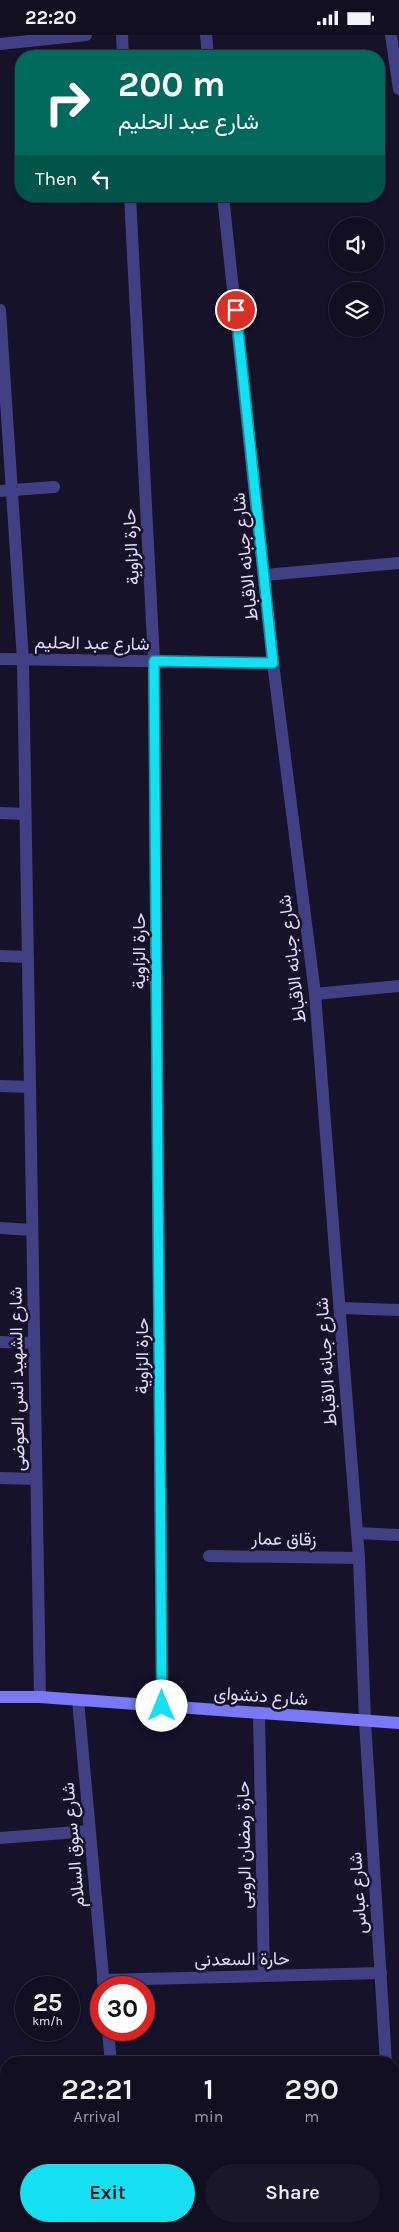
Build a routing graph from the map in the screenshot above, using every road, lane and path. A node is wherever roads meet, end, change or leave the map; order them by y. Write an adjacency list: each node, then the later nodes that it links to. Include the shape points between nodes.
1 (86, 35): 5 (street)
2 (122, 35): 7 (street)
3 (206, 35): 8 (street)
4 (391, 35): 9 (street)
5 (33, 38): 6 (street)
6 (0, 44)
7 (123, 50)
8 (207, 50)
9 (399, 89)
10 (130, 202): 19 (street, حارة الزاوية)
11 (224, 202): 16 (street, شارع جبانه الاقباط)
12 (0, 310): 14 (street, شارع الشهيد انس العوضى)
13 (54, 487): 14 (street)
14 (6, 490): 18 (street, شارع الشهيد انس العوضى)
15 (399, 563): 16 (street)
16 (265, 575): 20 (street, شارع جبانه الاقباط)
17 (0, 659): 18 (street, شارع عبد الحليم)
18 (23, 660): 19 (street, شارع عبد الحليم); 22 (street, شارع الشهيد انس العوضى)
19 (154, 661): 20 (street, شارع عبد الحليم); 44 (street, حارة الزاوية)
20 (273, 663): 26 (street, شارع جبانه الاقباط)
21 (0, 813): 22 (street)
22 (25, 814): 24 (street, شارع الشهيد انس العوضى)
23 (0, 956): 24 (street)
24 (28, 957): 28 (street, شارع الشهيد انس العوضى)
25 (399, 986): 26 (street)
26 (315, 995): 31 (street, شارع جبانه الاقباط)
27 (0, 1086): 28 (street)
28 (30, 1087): 30 (street, شارع الشهيد انس العوضى)
29 (0, 1228): 30 (street)
30 (32, 1229): 34 (street, شارع الشهيد انس العوضى)
31 (340, 1308): 32 (street); 37 (street, شارع جبانه الاقباط)
32 (399, 1310)
33 (0, 1342): 34 (street)
34 (34, 1343): 36 (street, شارع الشهيد انس العوضى)
35 (0, 1478): 36 (street)
36 (36, 1479): 42 (street, شارع الشهيد انس العوضى)
37 (357, 1533): 38 (street); 40 (street, شارع جبانه الاقباط)
38 (399, 1535)
39 (209, 1556): 40 (street, زقاق عمار)
40 (358, 1558): 46 (street, شارع جبانه الاقباط)
41 (0, 1697): 42 (street, شارع دنشواى)
42 (40, 1697): 43 (street, شارع دنشواى)
43 (78, 1700): 44 (street, شارع دنشواى); 48 (street, شارع سوق السلام)
44 (162, 1706): 45 (street, شارع دنشواى)
45 (259, 1713): 46 (street, شارع دنشواى); 52 (street, حارة رمضان الروبى)
46 (365, 1721): 47 (street, شارع دنشواى); 50 (street, شارع عباس)
47 (399, 1723)
48 (89, 1831): 49 (street); 51 (street, شارع سوق السلام)
49 (0, 1838)
50 (381, 1973): 52 (street, حارة السعدنى); 56 (street, شارع عباس)
51 (102, 1976)
52 (264, 1976): 53 (street, حارة السعدنى)
53 (155, 1981)
54 (109, 2041): 55 (street)
55 (110, 2056)
56 (386, 2056)

